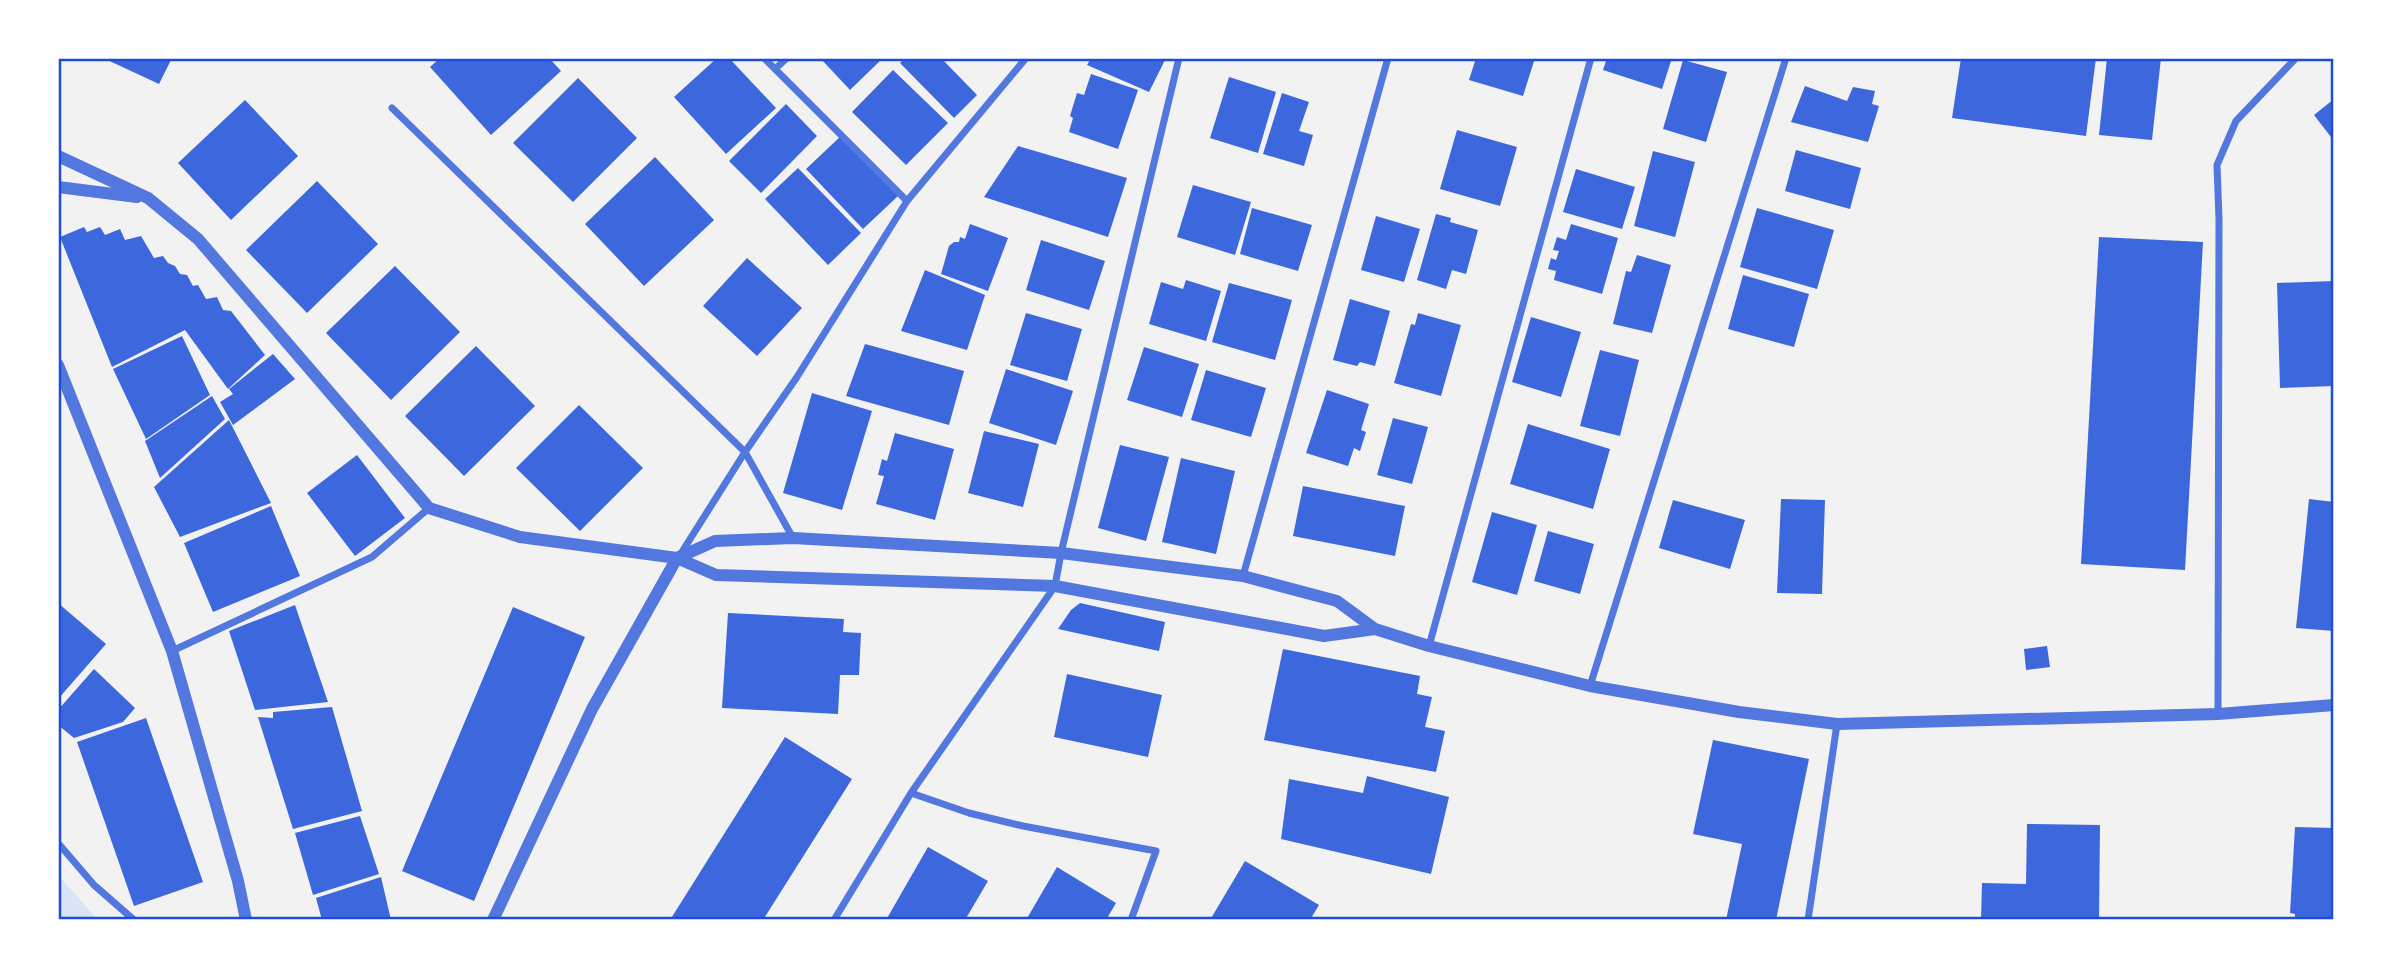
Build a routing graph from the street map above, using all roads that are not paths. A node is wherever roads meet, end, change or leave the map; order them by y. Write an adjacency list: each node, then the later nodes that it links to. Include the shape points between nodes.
1 (764, 58): 9 (street)
2 (787, 58): 9 (street)
3 (1026, 58): 14 (street)
4 (1179, 58): 19 (street)
5 (1388, 58): 21 (street)
6 (1591, 58): 24 (street)
7 (1786, 58): 26 (street)
8 (2296, 58): 28 (street, via 2236,121 2217,165)
9 (775, 69): 14 (street)
10 (393, 108): 16 (street)
11 (58, 156): 13 (street)
12 (58, 187): 13 (street)
13 (148, 198): 17 (street, via 198,239)
14 (907, 201): 16 (street)
15 (58, 365): 25 (street)
16 (745, 452): 18 (street); 20 (street)
17 (429, 508): 20 (street, via 520,537); 25 (street, via 372,557)
18 (793, 538): 19 (street); 20 (street, via 715,541)
19 (1061, 553): 21 (street); 22 (street)
20 (677, 558): 22 (street, via 716,575); 34 (street, via 592,709)
21 (1243, 576): 23 (street, via 1337,601)
22 (1055, 586): 23 (street, via 1324,636); 30 (street)
23 (1375, 629): 24 (street)
24 (1429, 646): 26 (street)
25 (172, 651): 33 (street)
26 (1590, 686): 29 (street)
27 (2334, 705): 28 (street)
28 (2218, 714): 29 (street)
29 (1838, 724): 37 (street)
30 (911, 793): 35 (street); 36 (street, via 1023,826 1156,851)
31 (58, 843): 32 (street, via 94,885)
32 (134, 920)
33 (246, 920)
34 (493, 920)
35 (834, 920)
36 (1130, 920)
37 (1808, 920)

